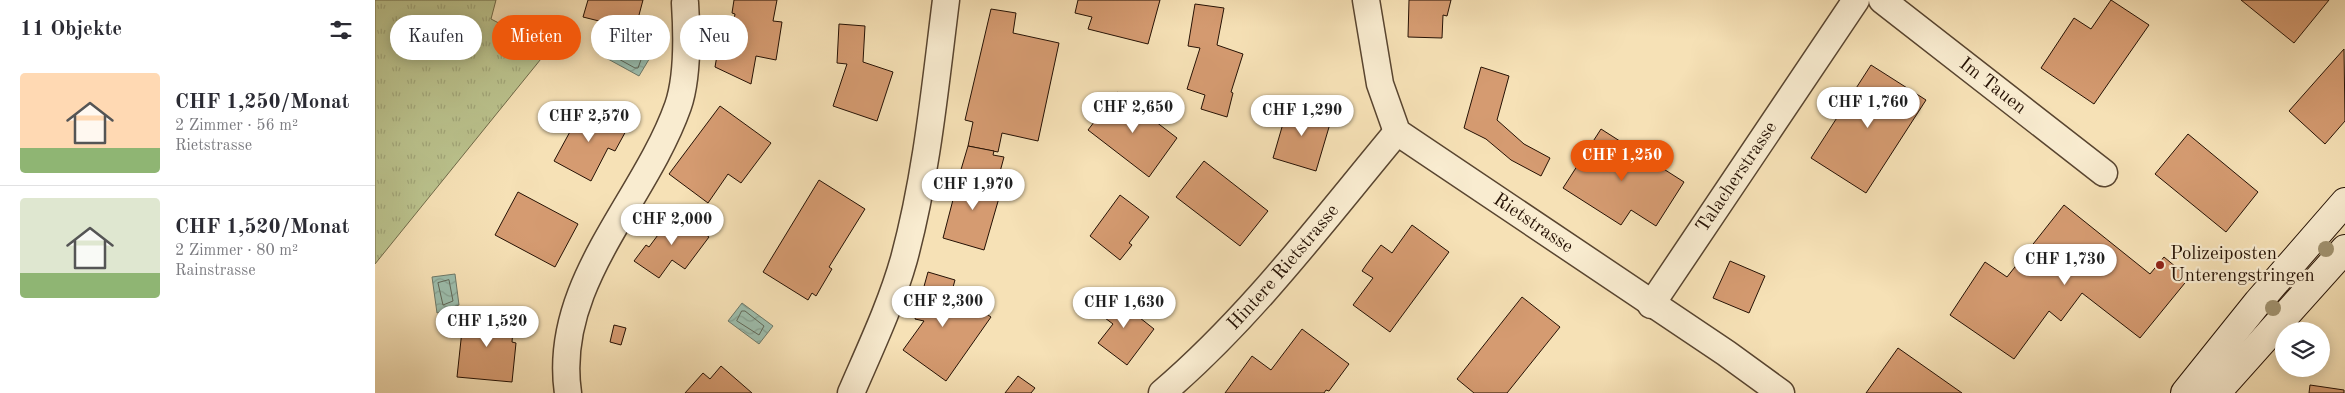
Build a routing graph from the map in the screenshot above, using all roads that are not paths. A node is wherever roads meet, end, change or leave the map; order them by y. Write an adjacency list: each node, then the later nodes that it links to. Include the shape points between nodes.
1 (946, 0): 13 (street, via 925,161 913,222 891,299)
2 (1365, 0): 6 (street, via 1380,84)
3 (1857, 0): 10 (street, Talacherstrasse)
4 (1882, 0): 7 (street, Im Tauen)
5 (685, 4): 12 (street, via 687,40 678,104 663,140 587,278 570,330)
6 (1397, 132): 10 (street, Rietstrasse); 14 (street, Hintere Rietstrasse, via 1247,311 1199,361)
7 (2103, 173)
8 (2345, 202): 16 (main road, via 2257,302)
9 (2345, 249): 17 (main road)
10 (1651, 305): 11 (street, Rietstrasse)
11 (1750, 384): 15 (street, Rietstrasse)
12 (568, 393)
13 (851, 393)
14 (1162, 393)
15 (1781, 393)
16 (2185, 393)
17 (2215, 393)

